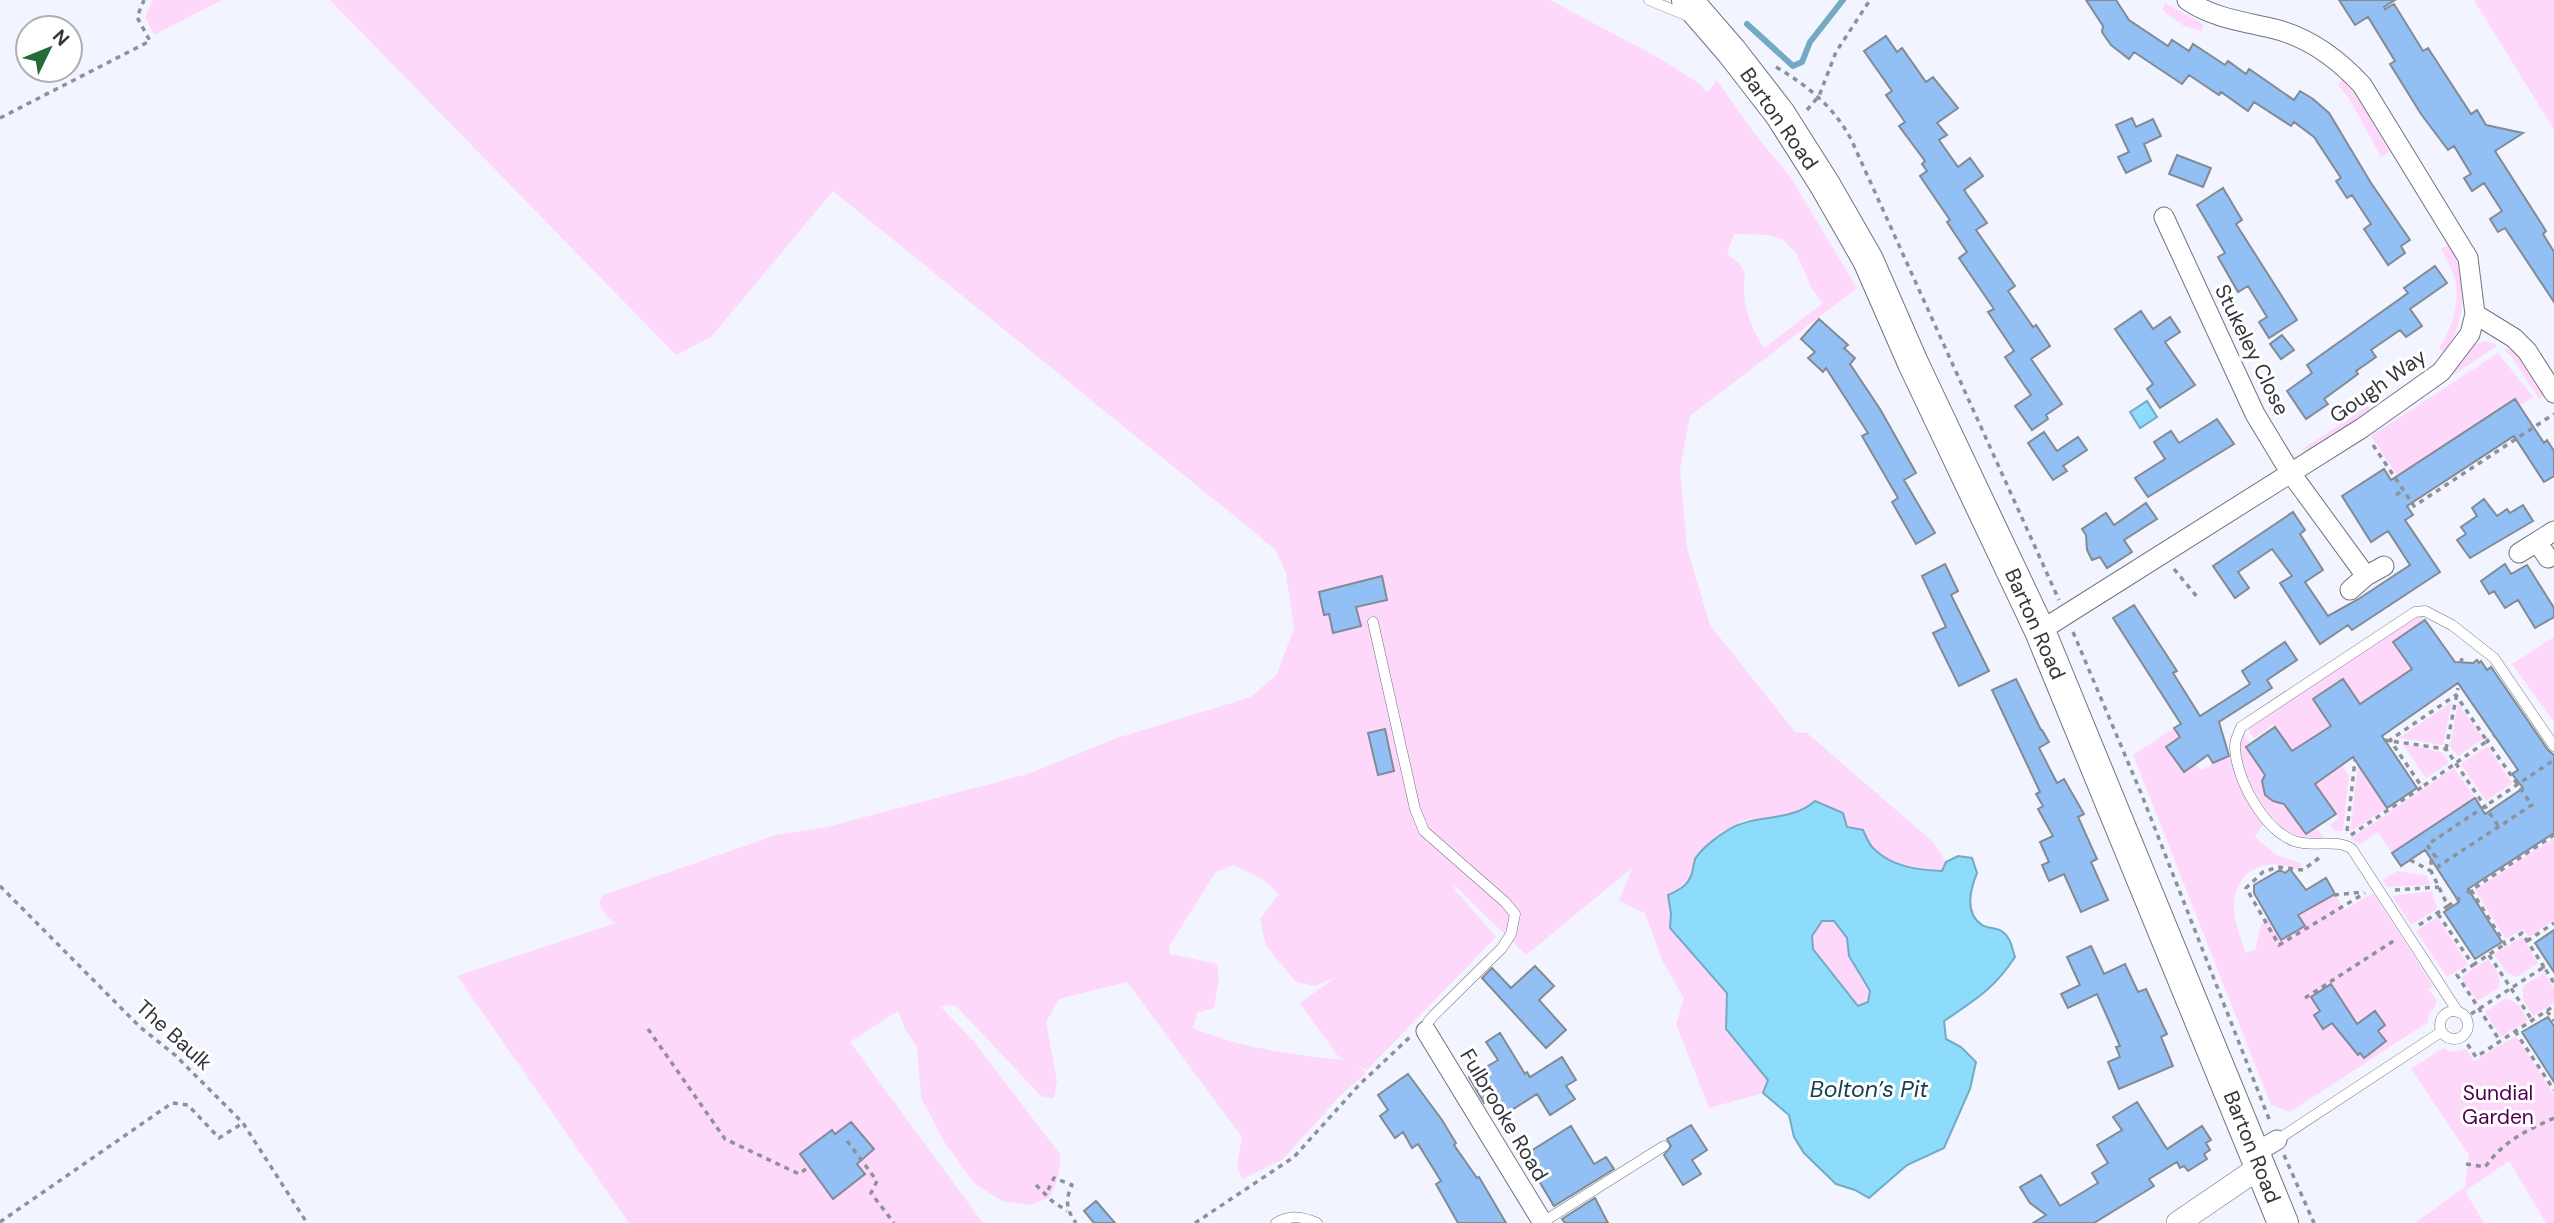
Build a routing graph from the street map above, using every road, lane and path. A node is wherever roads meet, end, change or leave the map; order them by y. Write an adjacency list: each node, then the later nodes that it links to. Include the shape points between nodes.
1 (144, 0): 9 (path, via 137,17 150,41)
2 (1649, 0): 6 (lane)
3 (1686, 0): 6 (main road, Barton Road)
4 (1870, 0): 8 (path, via 1836,52)
5 (2187, 0): 13 (street, via 2225,17 2297,37 2342,64 2362,85 2468,258)
6 (1708, 24): 10 (main road, Barton Road)
7 (1770, 63): 8 (path)
8 (1819, 96): 10 (path); 11 (path, via 1840,118)
9 (0, 118)
10 (1790, 130): 26 (main road, Barton Road, via 1868,260)
11 (1862, 162)
12 (2164, 217): 17 (street, Stukeley Close, via 2170,249)
13 (2475, 314): 14 (street, via 2514,338); 16 (street, Gough Way, via 2470,334 2441,372)
14 (2554, 393)
15 (2554, 414): 18 (path, via 2414,506)
16 (2362, 428): 17 (street, Gough Way); 18 (path)
17 (2290, 472): 21 (street, Gough Way); 23 (street, Stukeley Close, via 2375,571)
18 (2403, 490): 19 (path)
19 (2396, 495)
20 (2554, 531): 22 (street, via 2542,550)
21 (2163, 553): 24 (path); 26 (street, Gough Way)
22 (2519, 553)
23 (2350, 590)
24 (2198, 597)
25 (1373, 622): 69 (lane, via 1415,809 1424,831 1515,914 1502,948 1434,1014)
26 (2040, 631): 79 (main road, Barton Road)
27 (2458, 688): 28 (path)
28 (2456, 695): 31 (path); 32 (path); 34 (path)
29 (2494, 736): 32 (path)
30 (2384, 740): 31 (path)
31 (2390, 740): 34 (path); 39 (path)
32 (2487, 741): 37 (path); 38 (path)
33 (2554, 746): 44 (lane, via 2494,658 2452,625 2425,611 2415,612 2241,727 2234,746 2246,789 2279,832 2302,844)
34 (2446, 749): 37 (path)
35 (2355, 760): 42 (path)
36 (2554, 761): 38 (path)
37 (2456, 763): 39 (path); 40 (path)
38 (2516, 785): 40 (path); 41 (path, via 2532,805)
39 (2422, 787): 42 (path)
40 (2485, 806): 41 (path); 46 (path, via 2427,845 2436,857)
41 (2499, 827): 46 (path)
42 (2347, 834): 44 (path)
43 (2554, 835): 55 (path, via 2469,892)
44 (2337, 839): 48 (path, via 2303,870 2278,867 2263,872 2246,888 2279,945); 53 (lane, via 2353,849)
45 (2410, 860): 46 (path)
46 (2431, 871): 50 (path)
47 (0, 886): 76 (path, The Baulk)
48 (2366, 892)
49 (2460, 898): 50 (path)
50 (2448, 906): 51 (path)
51 (2437, 913): 53 (path); 57 (path)
52 (2554, 923): 54 (path)
53 (2406, 933): 61 (path); 65 (lane)
54 (2527, 941): 55 (path, via 2522,933); 58 (path)
55 (2505, 944): 56 (path)
56 (2489, 955): 57 (path); 60 (path)
57 (2473, 965): 63 (path, via 2458,975)
58 (2546, 965): 59 (path); 60 (path)
59 (2554, 983)
60 (2511, 988): 63 (path); 66 (path)
61 (2305, 998)
62 (2554, 1006): 64 (path)
63 (2480, 1008): 73 (path)
64 (2547, 1011): 66 (path); 67 (path)
65 (2458, 1012): 71 (lane, via 2442,1017); 72 (lane, via 2468,1023)
66 (2532, 1020): 70 (path)
67 (2554, 1020)
68 (648, 1029): 81 (path, via 725,1139 799,1174)
69 (1426, 1031): 89 (path, via 1417,1030 1359,1085 1294,1157); 92 (street, Fulbrooke Road)
70 (2515, 1031): 73 (path); 74 (path)
71 (2441, 1032): 72 (lane, via 2449,1038); 79 (lane)
72 (2462, 1036): 73 (path, via 2476,1056)
73 (2500, 1041)
74 (2553, 1087)
75 (2554, 1118): 80 (path, via 2511,1139 2485,1167)
76 (243, 1123): 85 (path, via 219,1138 188,1105 172,1103); 86 (path, The Baulk)
77 (848, 1141): 87 (path, via 877,1181 871,1193)
78 (1664, 1146): 92 (lane)
79 (2264, 1153): 93 (street); 94 (main road, Barton Road); 95 (path)
80 (2466, 1164)
81 (806, 1169)
82 (1036, 1185): 84 (path)
83 (1048, 1190): 84 (path, via 1054,1178 1072,1185 1066,1198)
84 (1069, 1213): 88 (path)
85 (0, 1222)
86 (307, 1223)
87 (894, 1223)
88 (1076, 1223)
89 (1195, 1223)
90 (1276, 1223): 91 (lane, via 1300,1217)
91 (1317, 1223)
92 (1543, 1223)
93 (2178, 1223)
94 (2283, 1223)
95 (2314, 1223)

